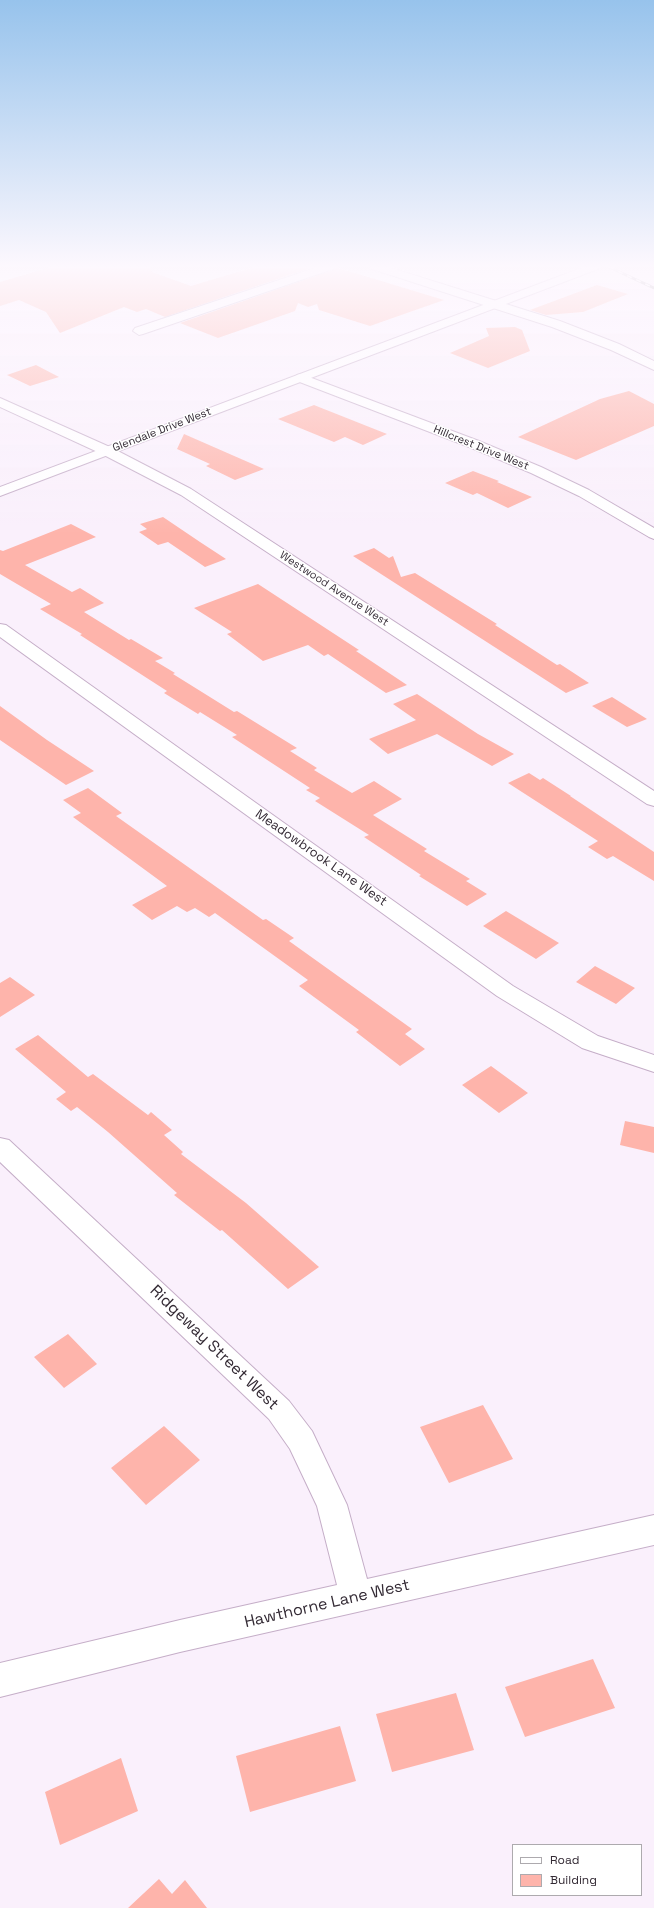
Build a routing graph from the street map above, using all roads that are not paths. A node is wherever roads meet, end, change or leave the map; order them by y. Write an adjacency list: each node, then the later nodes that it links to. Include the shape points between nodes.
1 (358, 356): 4 (street, Glendale Drive West)
2 (632, 356): 3 (street)
3 (654, 366)
4 (301, 378): 6 (street, Glendale Drive West); 8 (street, Hillcrest Drive West, via 536,470 584,493)
5 (0, 402): 6 (street, Westwood Avenue West)
6 (107, 451): 7 (street, Glendale Drive West); 10 (street, Westwood Avenue West, via 186,492)
7 (0, 492)
8 (654, 534)
9 (0, 629): 11 (street, Meadowbrook Lane West, via 505,991 590,1042)
10 (654, 800)
11 (654, 1064)
12 (0, 1146): 14 (street, Ridgeway Street West, via 279,1410 301,1440 332,1505)
13 (654, 1530): 14 (street, Hawthorne Lane West)
14 (356, 1597): 15 (street, Hawthorne Lane West)
15 (0, 1680)

